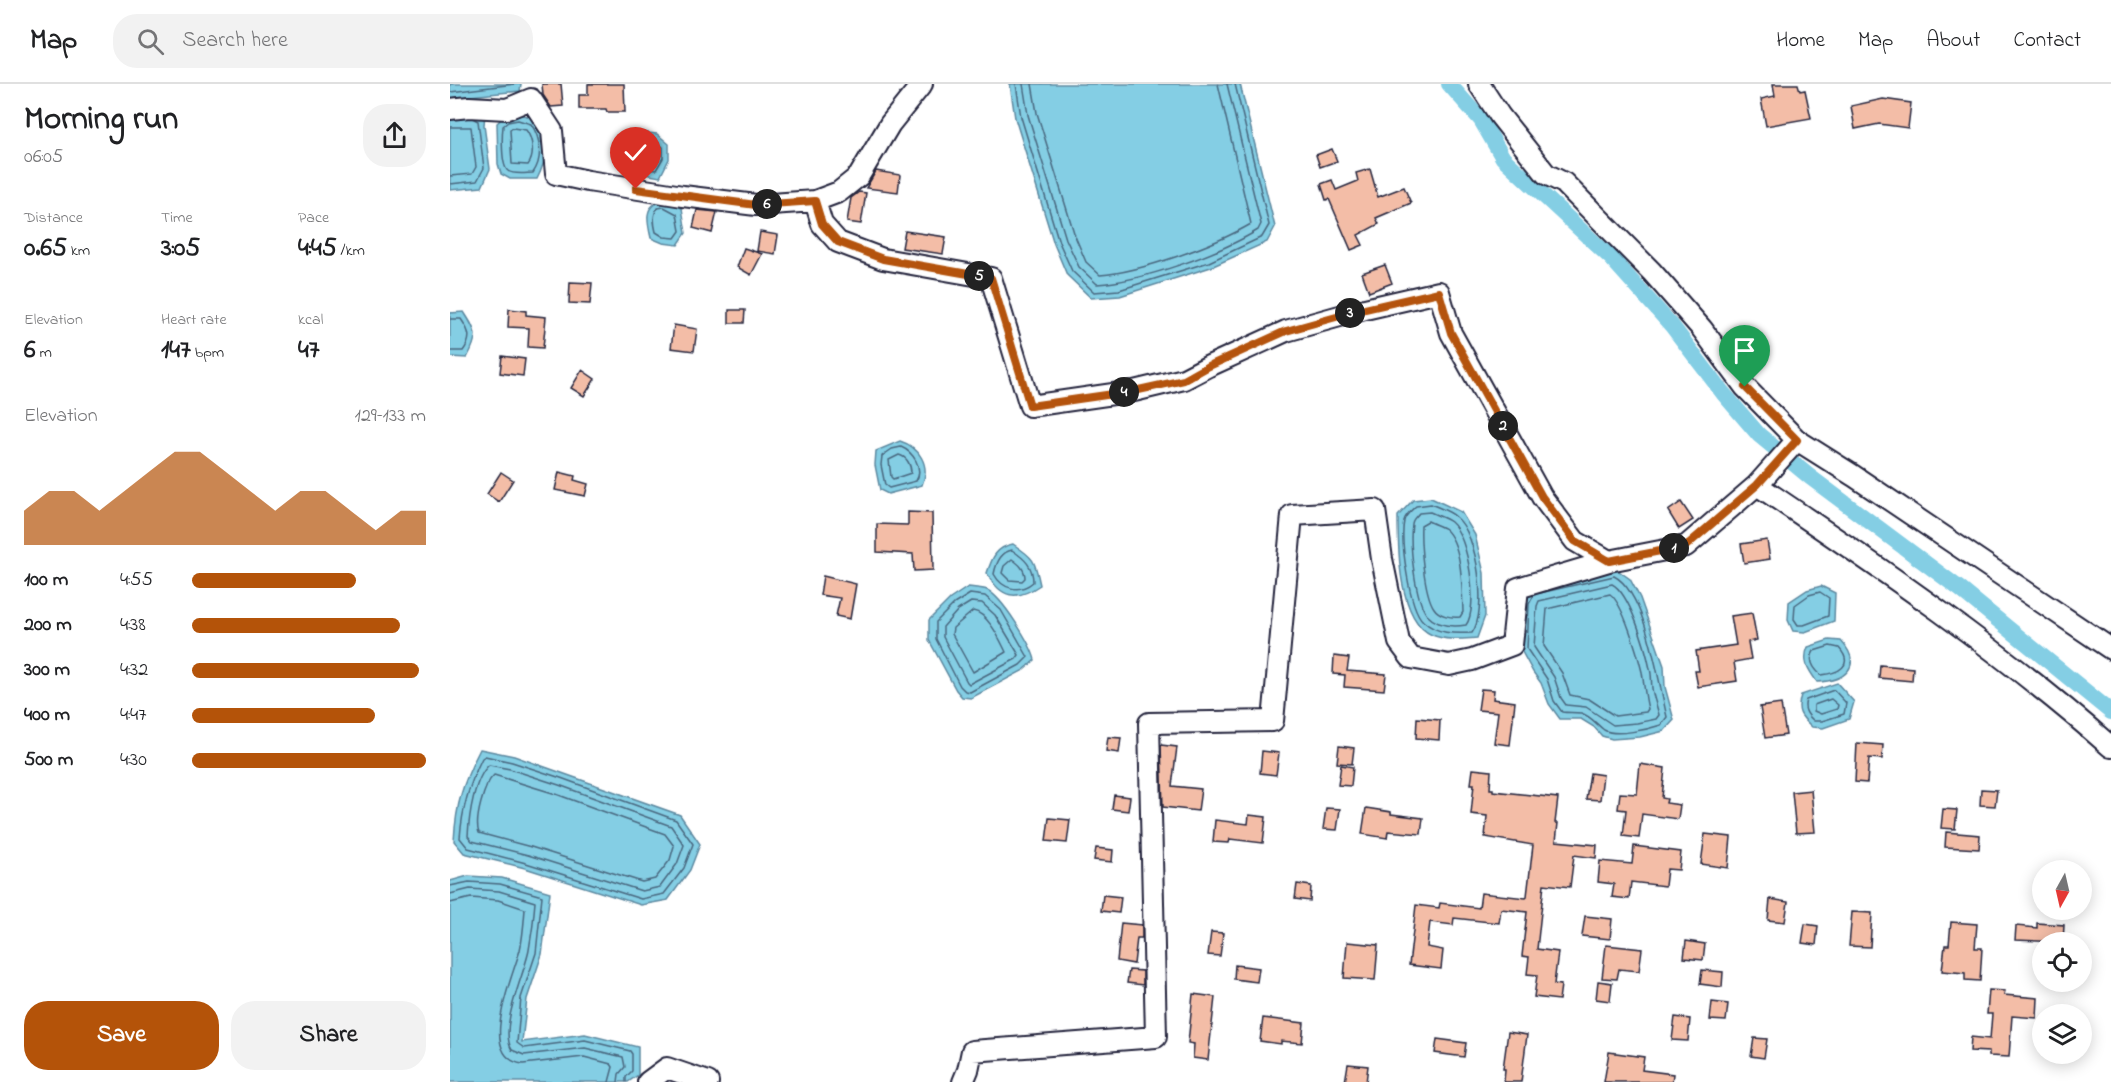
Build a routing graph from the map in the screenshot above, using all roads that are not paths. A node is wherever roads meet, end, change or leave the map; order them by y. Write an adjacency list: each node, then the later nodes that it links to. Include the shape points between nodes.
1 (922, 84): 5 (street, via 890,124 859,176 839,192)
2 (1479, 84): 6 (street, via 1546,174 1564,183 1652,272 1702,329 1745,387)
3 (531, 92): 4 (street, via 507,109); 5 (street, via 552,130 556,174 588,182 756,205)
4 (450, 109)
5 (815, 201): 8 (street, via 822,224 838,242 883,259 991,278 1030,406 1184,380 1286,331 1439,292 1451,333 1542,497 1575,541)
6 (1797, 440): 7 (street); 9 (street)
7 (1757, 485): 8 (street, via 1686,546); 10 (street, via 1930,603)
8 (1609, 561): 13 (street, via 1518,588 1512,645 1449,665 1411,658 1399,642 1375,510 1292,515 1273,722 1149,723 1156,1037 972,1051)
9 (2111, 649)
10 (2111, 747)
11 (648, 1082): 12 (street, via 667,1068)
12 (708, 1082)
13 (963, 1082)

